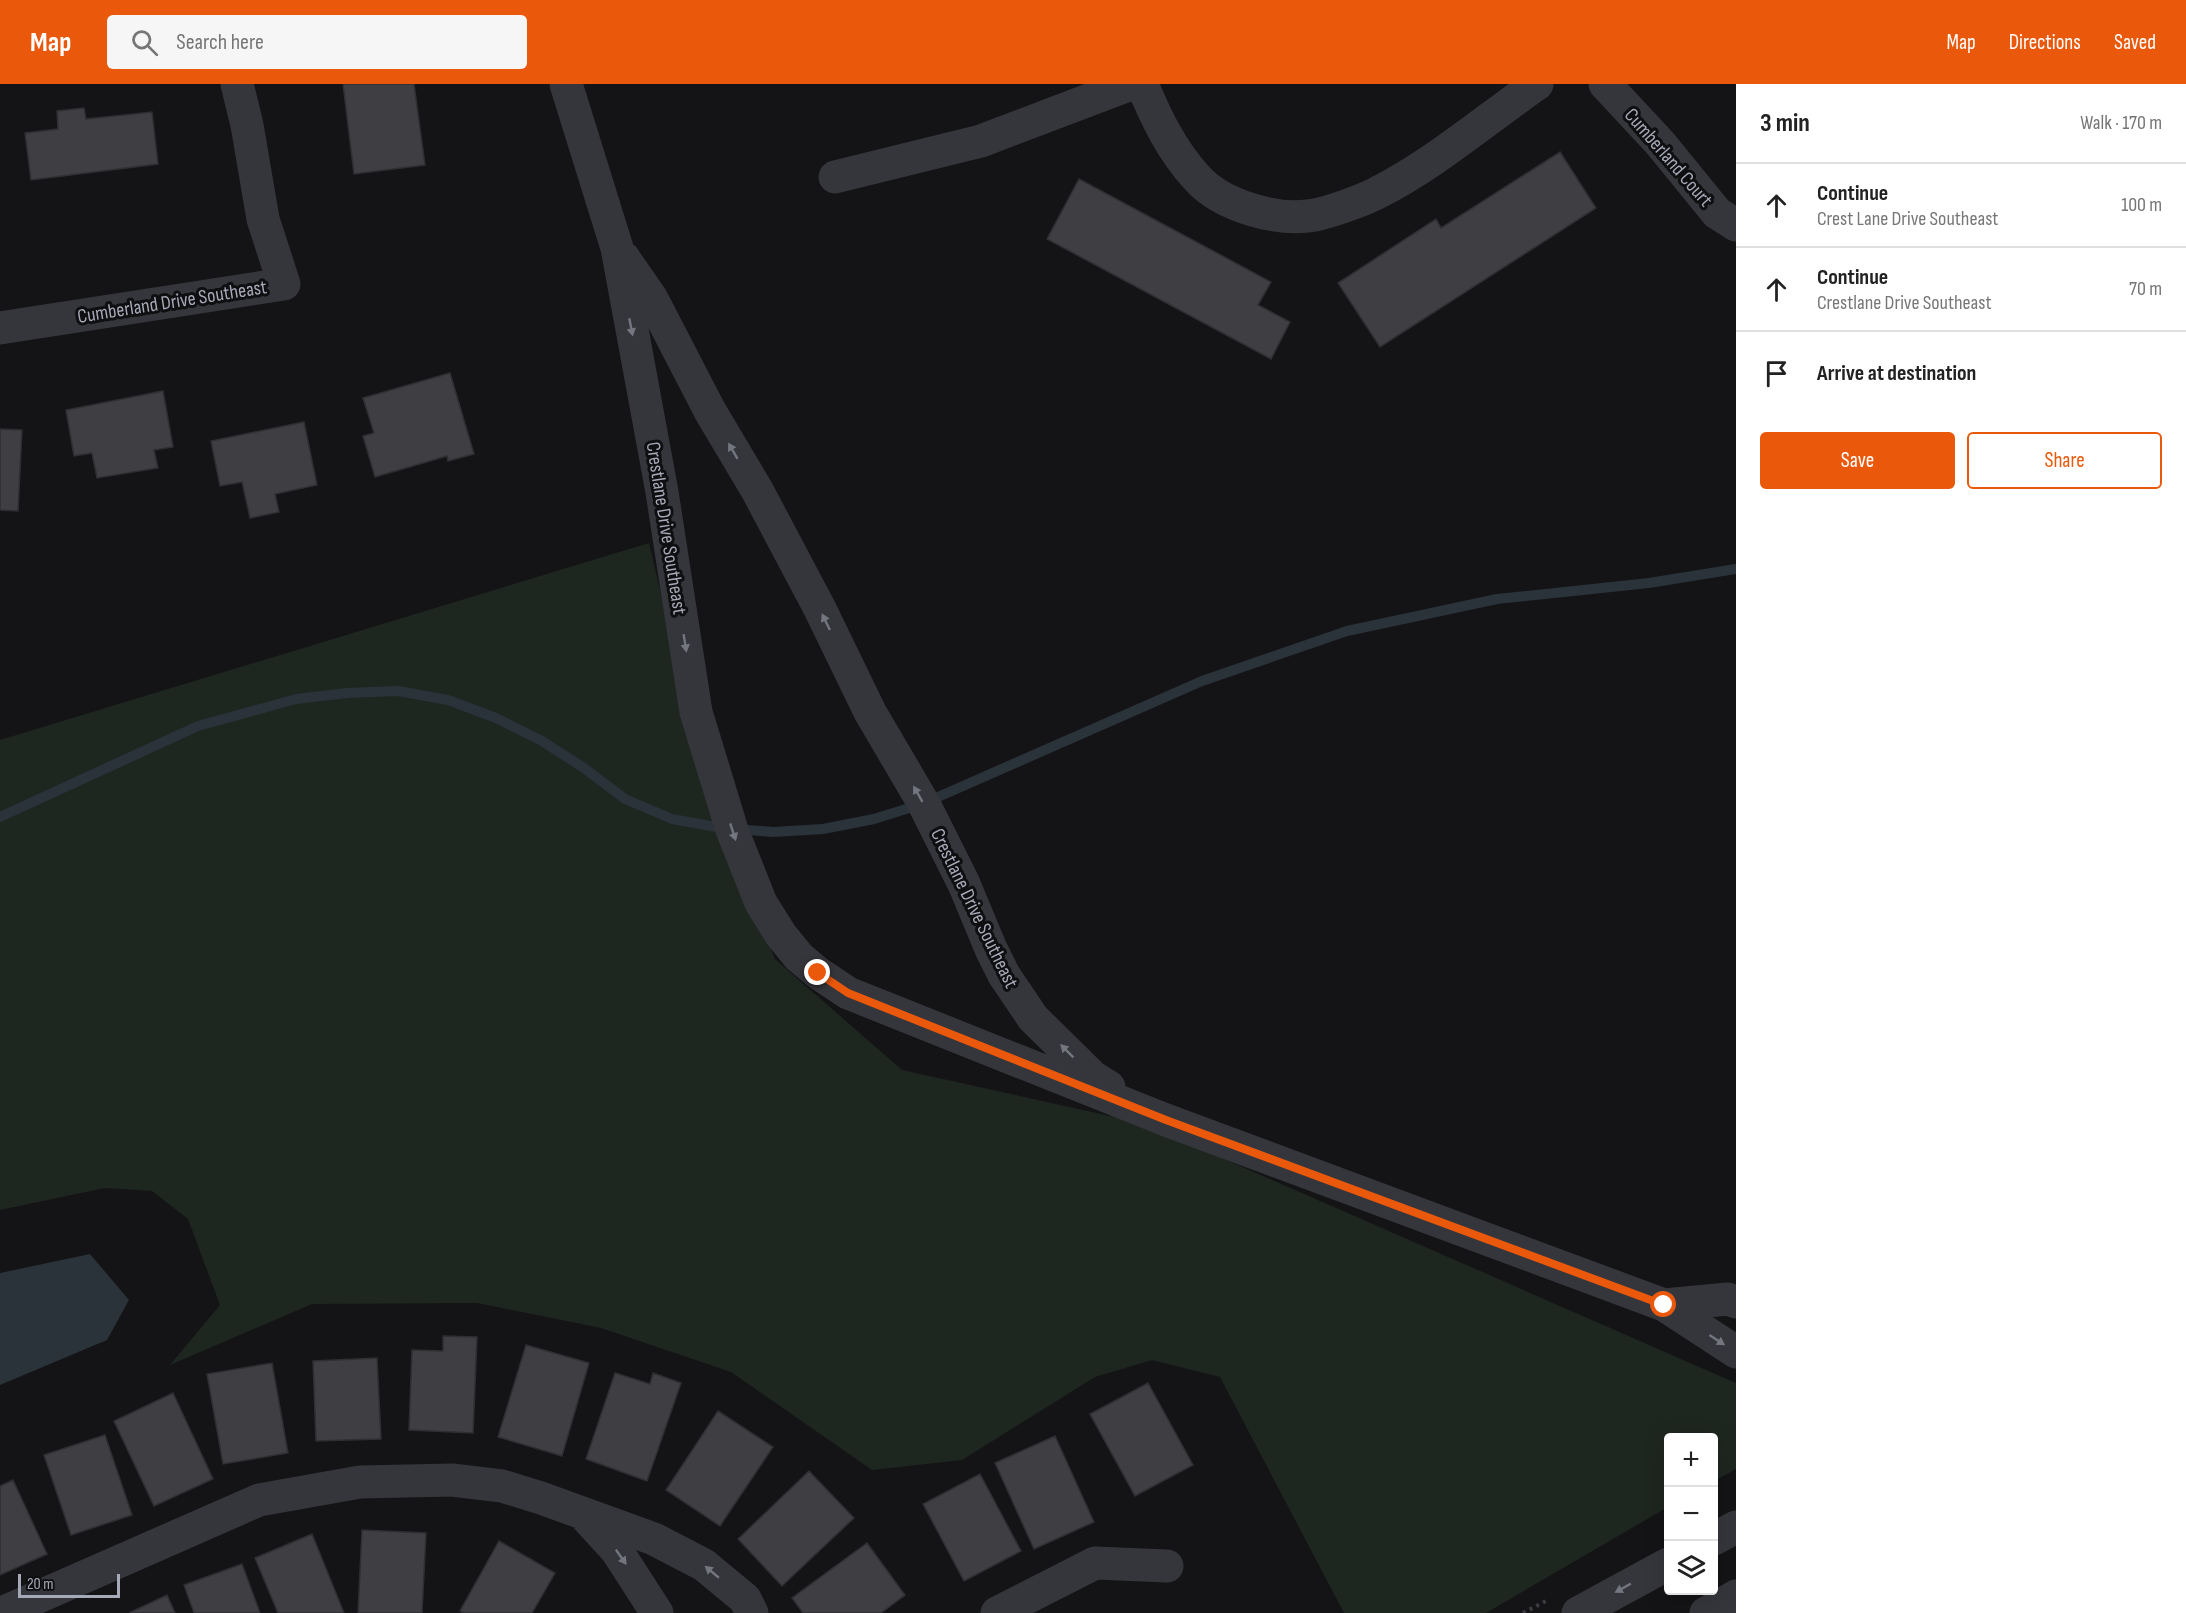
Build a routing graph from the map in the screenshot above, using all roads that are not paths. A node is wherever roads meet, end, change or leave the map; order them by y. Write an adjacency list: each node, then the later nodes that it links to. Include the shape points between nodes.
1 (237, 84): 10 (street, Cumberland Drive Southeast, via 263,219 284,284)
2 (566, 84): 9 (street, Crestlane Drive Southeast)
3 (1131, 84): 7 (street, via 981,141)
4 (1142, 84): 5 (street, via 1155,117 1198,180 1222,198 1254,211 1289,216 1314,215 1373,195 1410,175)
5 (1537, 84)
6 (1605, 84): 8 (street, Cumberland Court, via 1717,213)
7 (835, 177)
8 (1736, 225)
9 (617, 249): 11 (street, Crestlane Drive Southeast, one-way to 9, via 1093,1077 1033,1018 1004,975 924,804 870,712 757,490 710,411 652,299); 11 (street, Crestlane Drive Southeast, one-way to 11, via 662,492 696,712 739,850 760,903 800,957 848,993)
10 (0, 328)
11 (1166, 1120): 13 (street)
12 (1736, 1302): 13 (street, via 1728,1299)
13 (1664, 1305): 14 (street, one-way to 14)
14 (1736, 1352)
15 (583, 1513): 21 (street, via 502,1486 452,1480 360,1482 259,1500); 22 (street, one-way to 22, via 617,1551); 23 (street, one-way to 15, via 745,1599 704,1565 654,1539)
16 (1736, 1527): 17 (street)
17 (1718, 1536)
18 (1167, 1566): 24 (street, via 1095,1563)
19 (1664, 1566): 25 (street, one-way to 25)
20 (1736, 1596): 26 (street)
21 (2, 1613)
22 (657, 1613)
23 (752, 1613)
24 (998, 1613)
25 (1578, 1613)
26 (1706, 1613)

